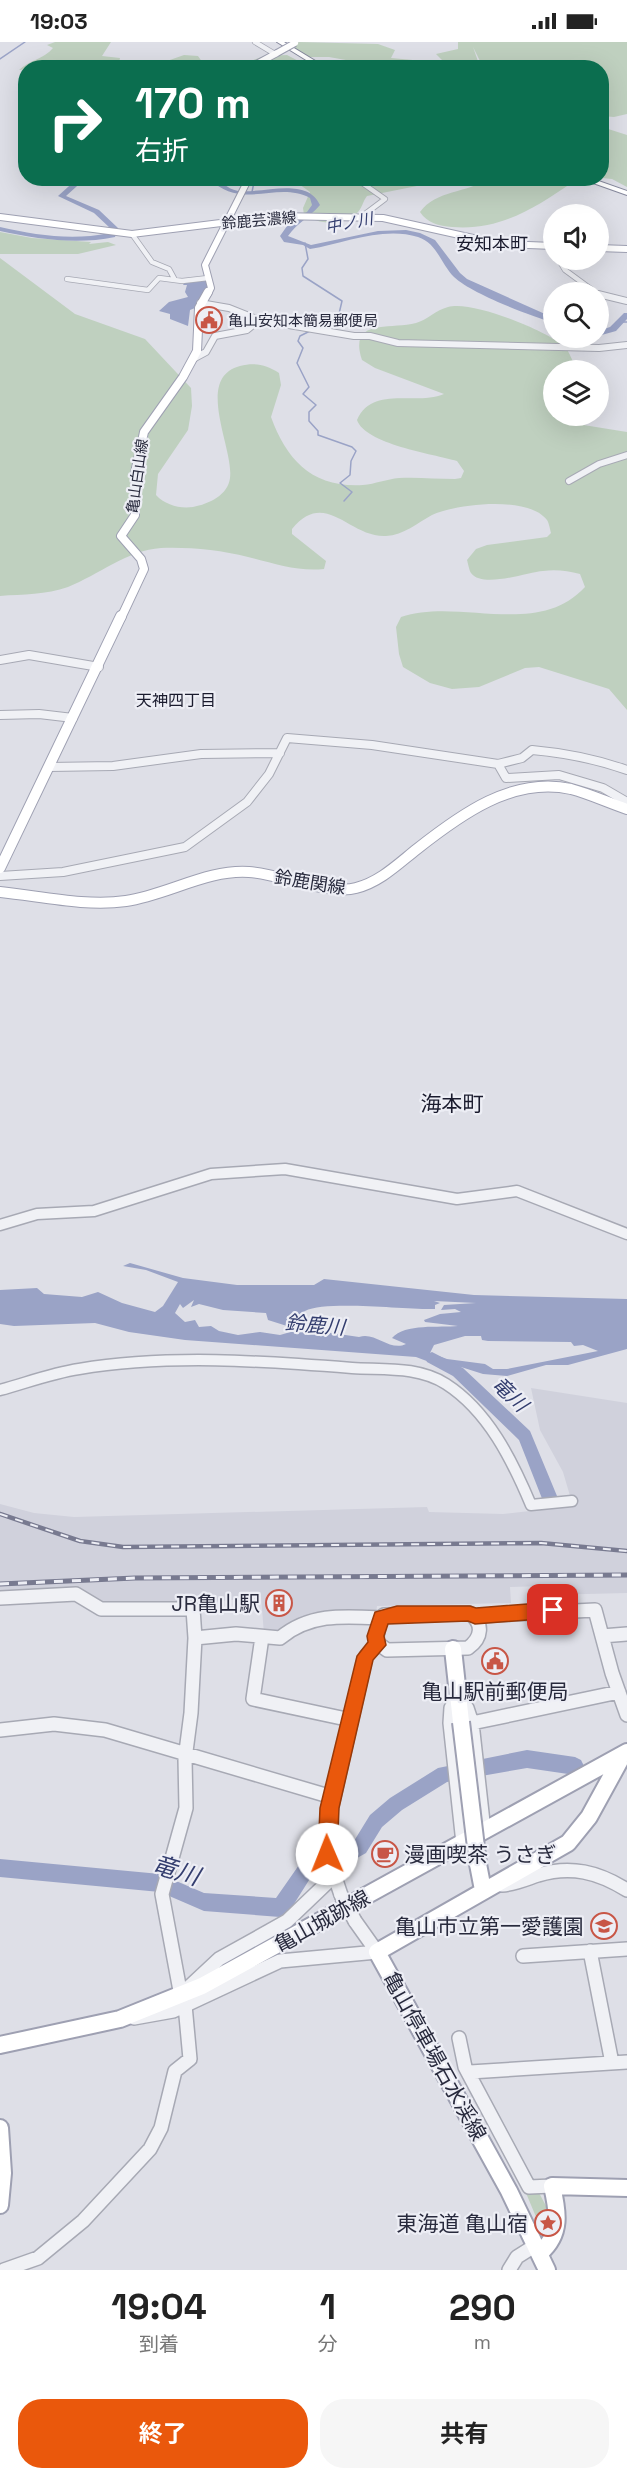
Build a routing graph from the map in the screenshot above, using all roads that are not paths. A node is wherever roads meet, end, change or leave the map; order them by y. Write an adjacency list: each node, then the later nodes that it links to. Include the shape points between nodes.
1 (255, 42): 5 (street)
2 (272, 42): 7 (highway)
3 (280, 42): 8 (highway)
4 (296, 42): 5 (main road, bridge)
5 (276, 53): 6 (main road)
6 (263, 60)
7 (302, 60)
8 (310, 60)
9 (609, 184): 13 (highway)
10 (245, 186): 16 (main road, 亀山白山線)
11 (366, 186): 15 (street, via 385,199)
12 (609, 186): 13 (highway)
13 (627, 191)
14 (0, 217): 17 (main road, 鈴鹿芸濃線)
15 (361, 217): 16 (main road, 鈴鹿芸濃線, via 295,215); 18 (main road, 鈴鹿芸濃線, via 401,220 500,244)
16 (226, 222): 17 (main road, 鈴鹿芸濃線); 22 (main road, 亀山白山線, via 205,265)
17 (132, 234): 24 (street, via 152,262 169,269)
18 (543, 246)
19 (609, 248): 20 (main road)
20 (627, 249)
21 (565, 270): 25 (street)
22 (208, 278): 24 (street); 28 (main road, 亀山白山線, via 211,288)
23 (67, 279): 24 (street, via 148,290 159,279)
24 (175, 280)
25 (582, 282)
26 (609, 296): 27 (street)
27 (626, 301)
28 (200, 303): 29 (street, via 229,308); 31 (main road, 亀山白山線)
29 (259, 320): 30 (street, via 402,344 599,348); 31 (street, via 247,330 215,336 206,352)
30 (627, 345)
31 (193, 359): 35 (main road, 亀山白山線, via 144,432 135,473 135,515 122,536 124,543 140,555 144,569)
32 (627, 454): 33 (street)
33 (569, 480)
34 (0, 660): 35 (street, via 29,655)
35 (99, 667): 37 (main road, 亀山白山線)
36 (0, 715): 37 (street)
37 (73, 718): 40 (main road, 亀山白山線)
38 (280, 753): 39 (street, via 287,738 296,738); 40 (street, via 201,754 123,766); 45 (street, via 247,802 185,847 63,872)
39 (498, 764): 41 (street, via 522,758 532,750 580,756); 42 (street, via 503,776 511,779 559,775 603,788)
40 (49, 767): 44 (main road, 亀山白山線)
41 (627, 770)
42 (627, 802)
43 (627, 809): 46 (main road, 鈴鹿関線, via 569,789 538,786 514,791 490,799 362,888 346,890 249,872 229,873 127,901)
44 (0, 868)
45 (0, 876)
46 (0, 892)
47 (0, 1225): 48 (street, via 37,1214 112,1207 211,1174 285,1169 457,1199 517,1191)
48 (627, 1234)
49 (0, 1390): 50 (street, via 79,1369 147,1363 321,1365 426,1374 446,1384 483,1419 508,1452 531,1504)
50 (572, 1501)
51 (0, 1598): 57 (street, via 76,1594 100,1609 193,1609)
52 (475, 1616): 53 (street, via 397,1614); 55 (street, via 595,1610); 59 (street, via 481,1632 477,1641 468,1648)
53 (381, 1618): 56 (street, via 316,1618 280,1638); 58 (street)
54 (627, 1634): 55 (street)
55 (602, 1636): 60 (street)
56 (262, 1637): 57 (street, via 236,1634); 63 (street, via 253,1699)
57 (195, 1638): 66 (street)
58 (377, 1645): 59 (street, via 387,1650); 63 (street, via 366,1656)
59 (453, 1649): 61 (main road)
60 (619, 1692): 62 (street); 64 (street)
61 (458, 1697): 64 (main road); 70 (street, via 451,1708 450,1723)
62 (627, 1715)
63 (351, 1720): 68 (street)
64 (466, 1723): 69 (street); 72 (main road, bridge, via 478,1864)
65 (0, 1730): 66 (street, via 54,1724 91,1727)
66 (187, 1752): 68 (street); 78 (street, via 186,1808 164,1885)
67 (625, 1754): 69 (main road, 亀山城跡線); 72 (main road, 亀山停車場石水渓線, via 580,1831 558,1850)
68 (332, 1797): 71 (street, via 326,1841)
69 (484, 1831): 70 (main road, 亀山城跡線)
70 (463, 1843): 78 (main road, 亀山城跡線)
71 (332, 1878): 75 (street, bridge); 78 (street, via 287,1921 219,1959)
72 (490, 1887): 73 (street, via 517,1884 537,1875 583,1870 600,1873); 75 (main road, 亀山停車場石水渓線)
73 (627, 1890)
74 (627, 1949): 76 (street)
75 (377, 1952): 78 (street, via 280,1962); 88 (main road, 亀山停車場石水渓線)
76 (590, 1952): 77 (street); 82 (street)
77 (523, 1956)
78 (183, 2000): 80 (main road, 亀山城跡線, via 120,2019); 89 (street, via 190,2059 175,2071 161,2128 150,2149 55,2244 38,2258)
79 (459, 2038): 83 (street, via 465,2067)
80 (0, 2045)
81 (627, 2062): 82 (street)
82 (612, 2063): 83 (street)
83 (470, 2072): 85 (street, via 529,2187)
84 (0, 2128): 87 (main road)
85 (552, 2187): 86 (main road); 88 (main road, via 559,2224)
86 (627, 2187)
87 (0, 2205)
88 (541, 2256): 90 (street, via 517,2257)
89 (4, 2270)
90 (509, 2270)

